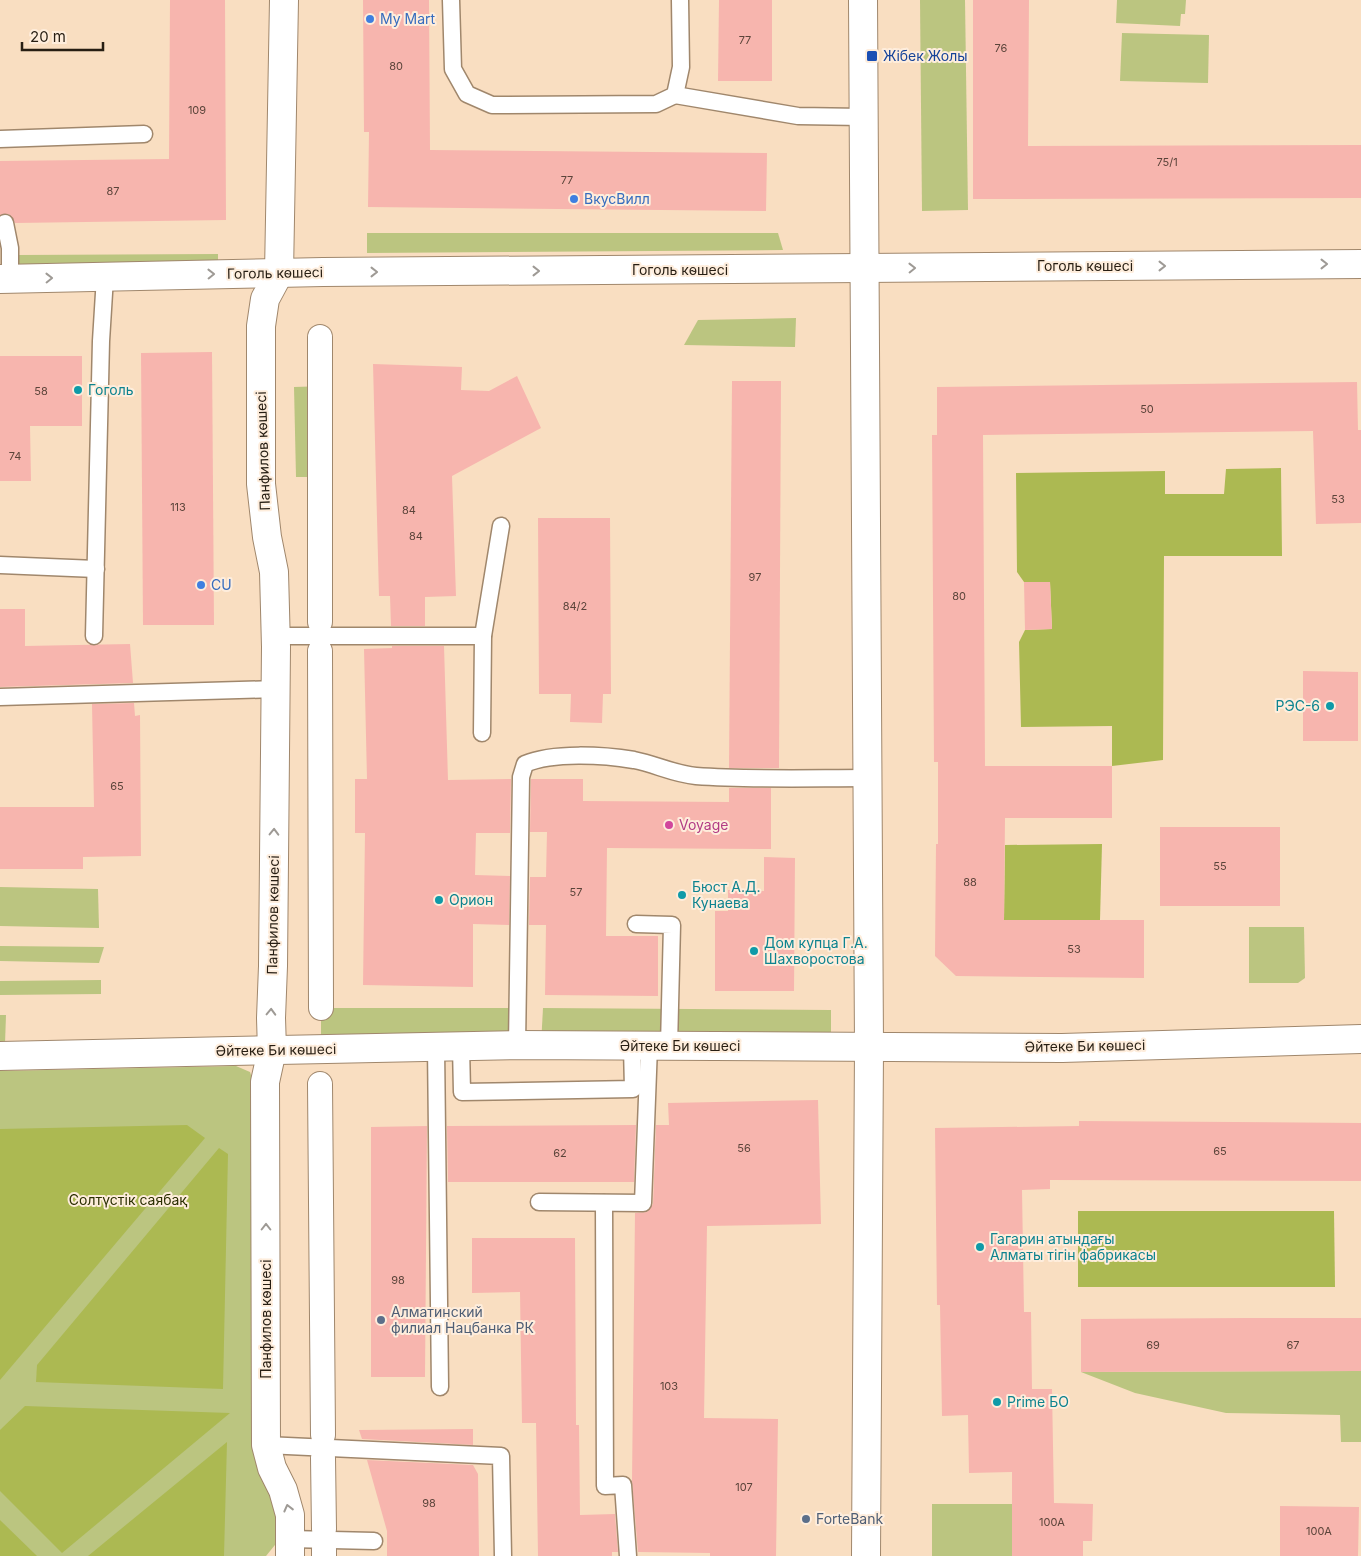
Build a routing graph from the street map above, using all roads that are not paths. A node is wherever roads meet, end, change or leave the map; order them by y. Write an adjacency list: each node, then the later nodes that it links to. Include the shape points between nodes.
1 (284, 0): 12 (street)
2 (451, 0): 5 (lane, via 453,69 467,94 484,102 492,105 656,104)
3 (680, 0): 5 (lane, via 681,67)
4 (863, 0): 6 (street)
5 (675, 96): 6 (lane, via 798,116)
6 (863, 117): 11 (street)
7 (144, 134): 8 (lane)
8 (0, 139)
9 (5, 223): 14 (lane, via 10,248)
10 (1361, 264): 11 (street, Гоголь көшесі, one-way to 10)
11 (863, 268): 12 (street, Гоголь көшесі, one-way to 11); 27 (street)
12 (279, 273): 13 (street, Гоголь көшесі, one-way to 12); 21 (street, Панфилов көшесі, via 265,299 261,338 261,484 274,572)
13 (105, 277): 14 (street, Гоголь көшесі, one-way to 13); 18 (lane)
14 (5, 279)
15 (320, 337): 19 (street)
16 (501, 526): 22 (lane)
17 (0, 565): 18 (lane)
18 (96, 569): 20 (lane)
19 (320, 622)
20 (94, 636)
21 (276, 636): 22 (lane); 24 (street, Панфилов көшесі)
22 (483, 636): 26 (lane)
23 (320, 651): 29 (street)
24 (276, 689): 25 (lane); 35 (street, Панфилов көшесі, one-way to 24)
25 (0, 697)
26 (482, 733)
27 (867, 778): 31 (lane, via 696,776 635,761 578,756 525,764 521,777); 34 (street)
28 (636, 924): 33 (lane, via 672,925)
29 (321, 1008)
30 (1361, 1039): 34 (street, Әйтеке Би көшесі, via 1062,1048)
31 (517, 1044): 32 (street, Әйтеке Би көшесі); 33 (street, Әйтеке Би көшесі)
32 (449, 1046): 33 (lane, via 462,1092 633,1089); 35 (street, Әйтеке Би көшесі); 40 (lane)
33 (650, 1046): 34 (street, Әйтеке Би көшесі); 39 (lane, via 643,1203)
34 (869, 1047): 47 (street)
35 (272, 1050): 36 (street, Әйтеке Би көшесі); 41 (street, Панфилов көшесі, one-way to 35, via 265,1082)
36 (0, 1056)
37 (320, 1084): 43 (street)
38 (539, 1202): 39 (lane)
39 (604, 1202): 46 (lane, via 604,1486 623,1485)
40 (440, 1387)
41 (266, 1445): 44 (street, Панфилов көшесі, one-way to 41, via 290,1515); 45 (lane, via 501,1456)
42 (374, 1541): 44 (lane)
43 (324, 1545)
44 (290, 1548)
45 (503, 1556)
46 (628, 1556)
47 (866, 1556)

